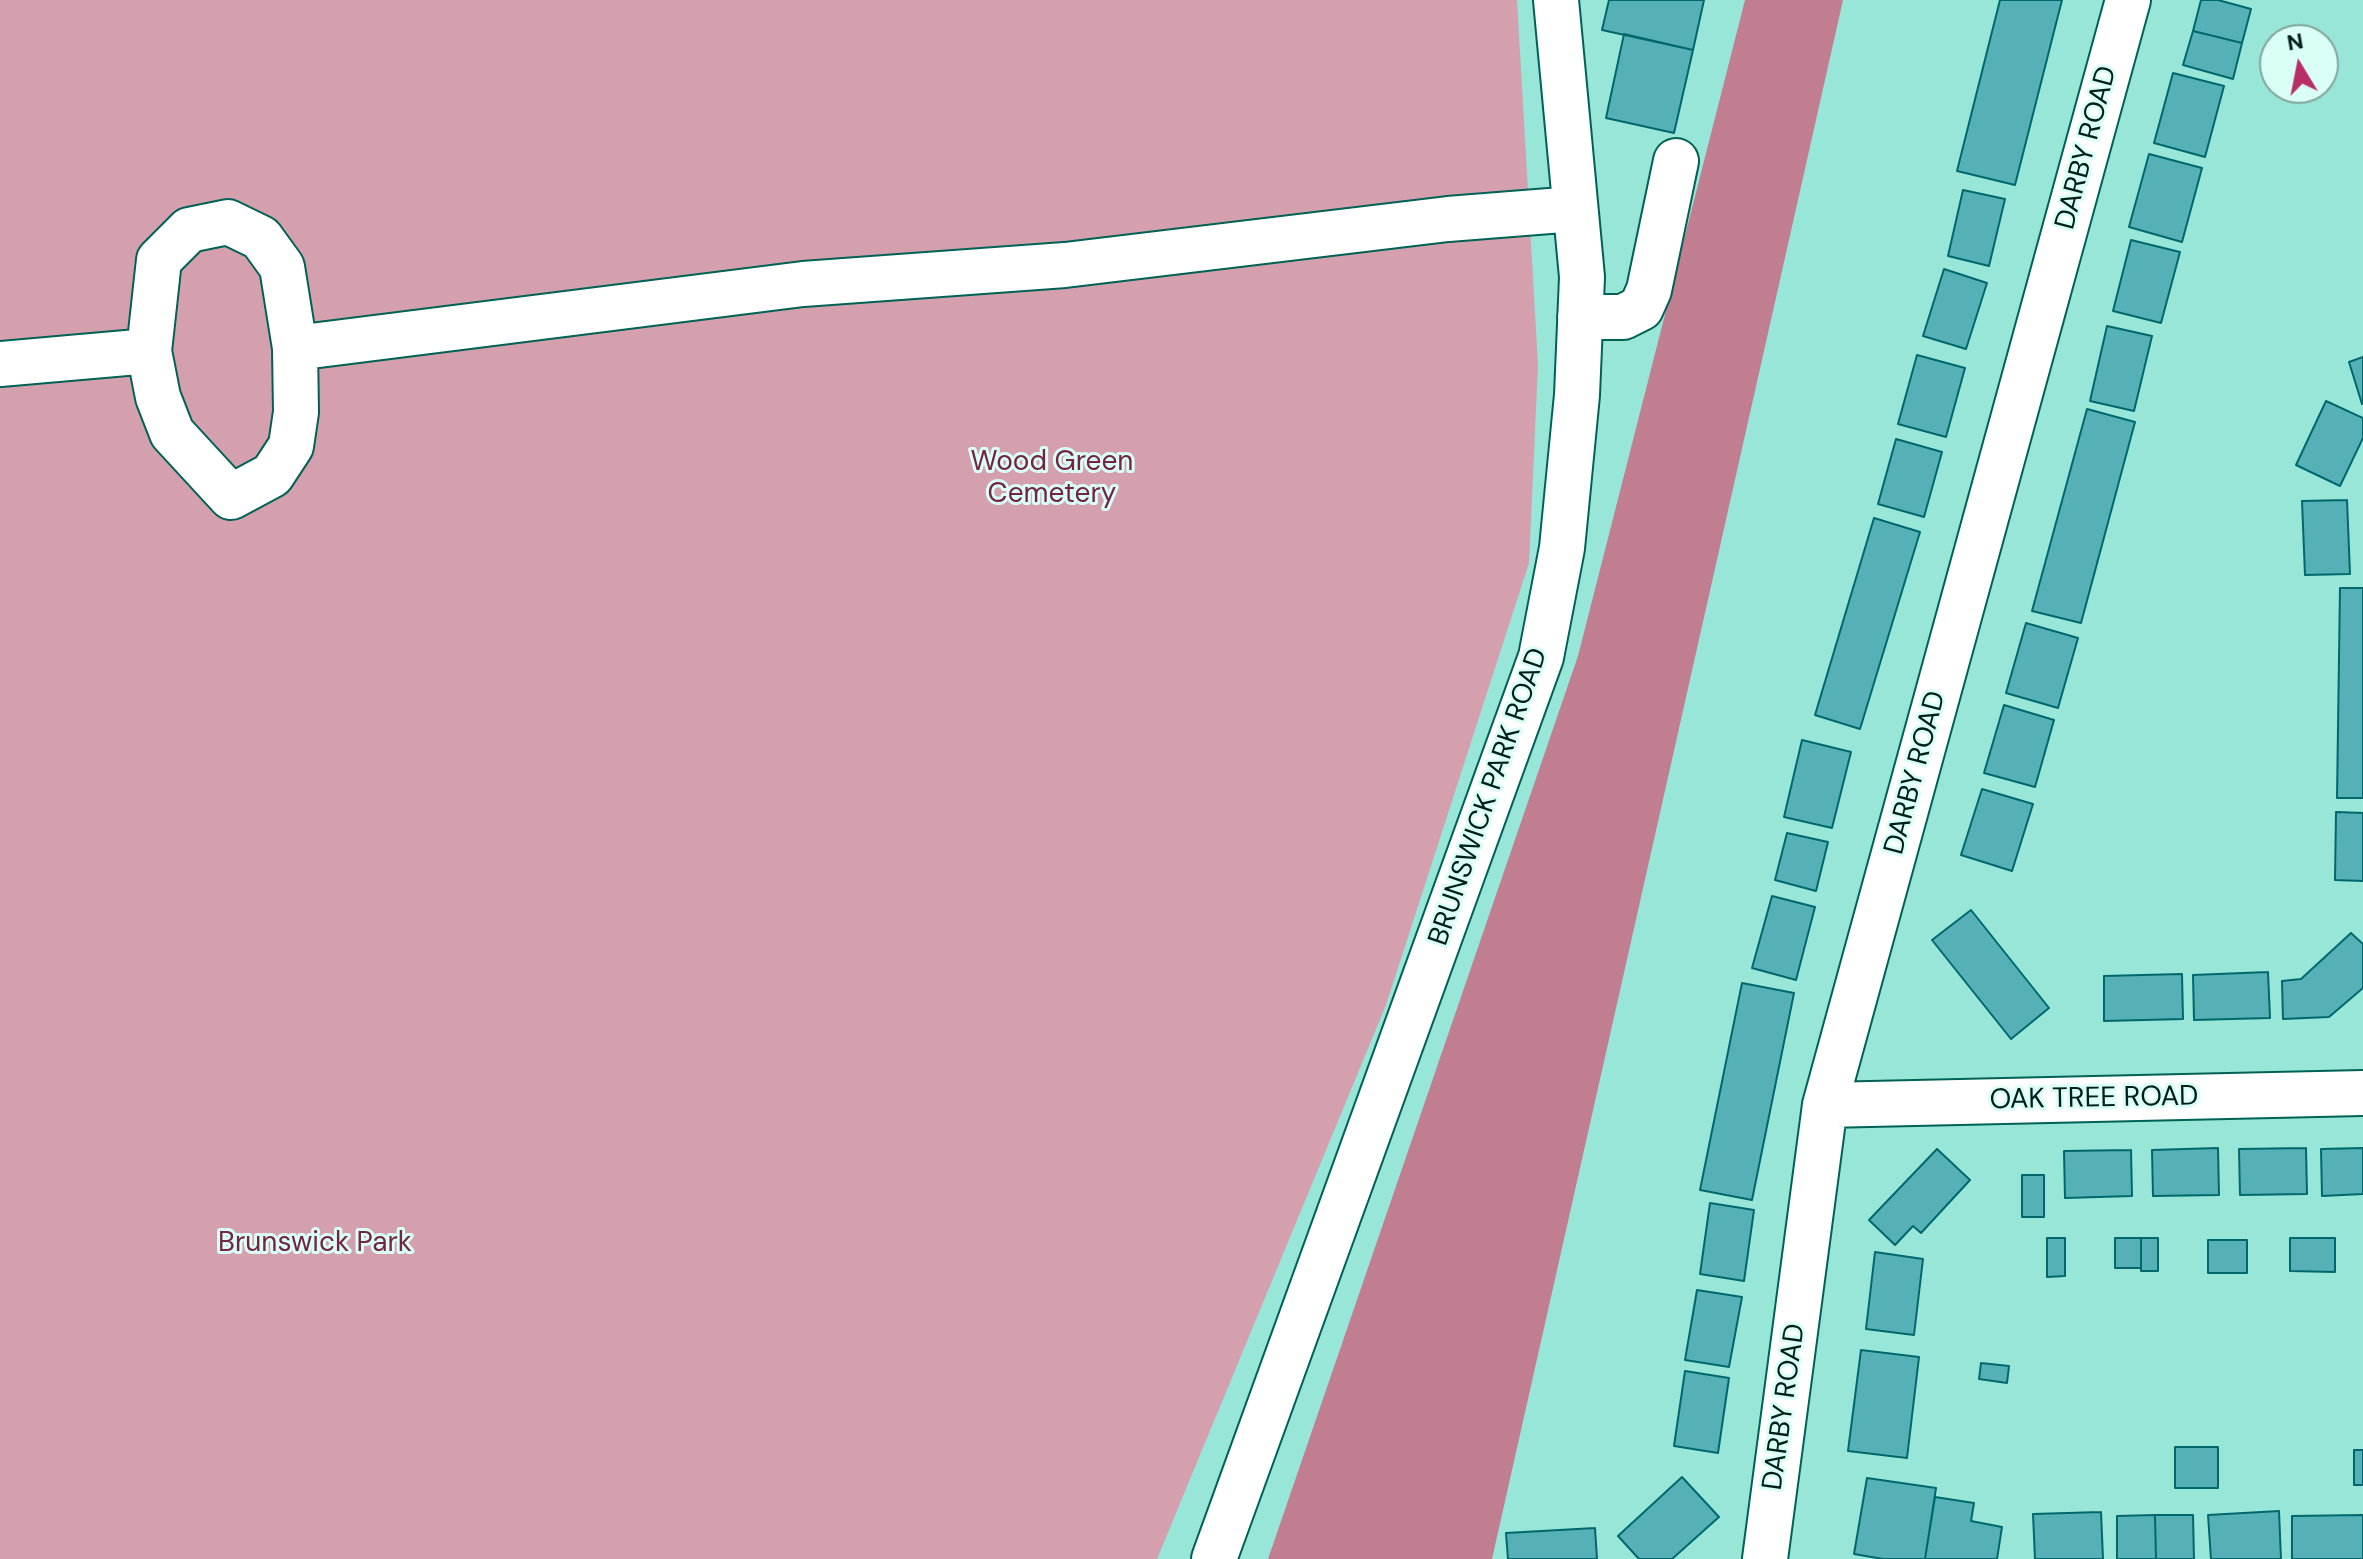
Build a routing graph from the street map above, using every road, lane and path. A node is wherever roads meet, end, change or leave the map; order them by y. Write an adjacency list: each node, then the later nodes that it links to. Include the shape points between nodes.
1 (1556, 0): 4 (street, BRUNSWICK PARK ROAD)
2 (2128, 0): 10 (street, DARBY ROAD)
3 (1676, 161): 5 (street, via 1641,308 1623,317)
4 (1575, 209): 5 (street, BRUNSWICK PARK ROAD); 6 (street, via 1065,265 803,284)
5 (1580, 317): 11 (street, BRUNSWICK PARK ROAD, via 1562,548 1541,657)
6 (295, 348): 7 (street, via 282,267 261,238 228,222 189,230 159,260); 7 (street, via 291,446 272,475 231,497 172,433)
7 (149, 351): 8 (street)
8 (0, 364)
9 (2363, 1093): 10 (street, OAK TREE ROAD)
10 (1825, 1105): 12 (street, DARBY ROAD)
11 (1214, 1559)
12 (1765, 1559)

